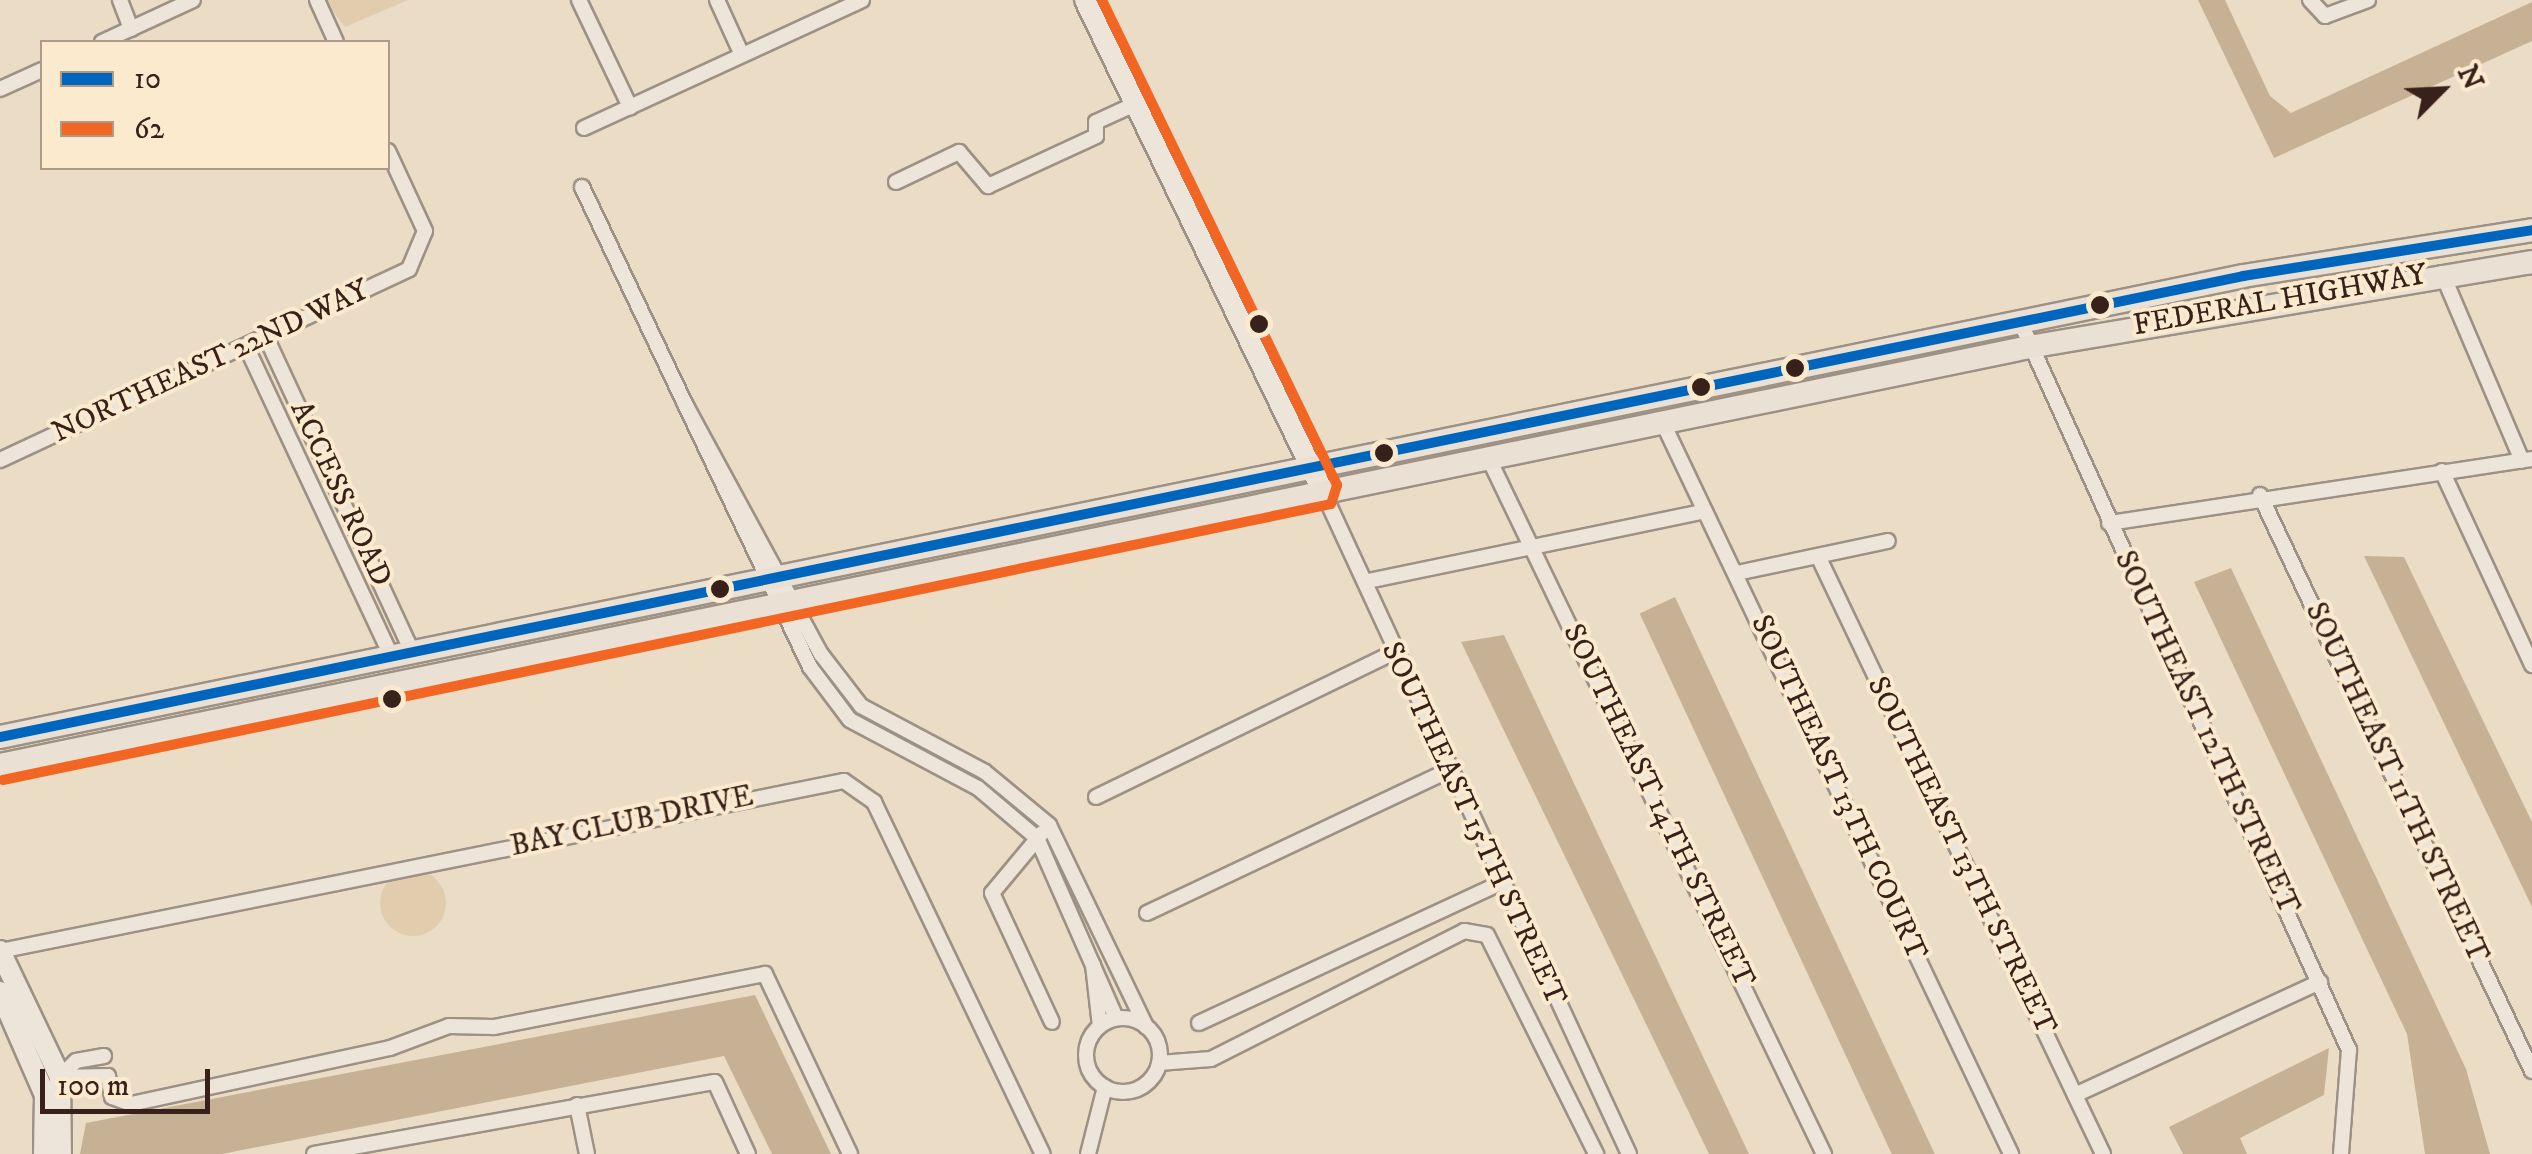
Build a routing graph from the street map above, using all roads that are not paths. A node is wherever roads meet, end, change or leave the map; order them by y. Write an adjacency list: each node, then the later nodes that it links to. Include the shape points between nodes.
1 (120, 0): 10 (street)
2 (193, 0): 10 (street)
3 (317, 0): 12 (street)
4 (578, 0): 17 (street)
5 (717, 0): 13 (street)
6 (862, 0): 13 (street)
7 (1085, 0): 16 (street)
8 (2310, 0): 9 (street, via 2325,16)
9 (2368, 0)
10 (132, 30): 11 (street)
11 (107, 40)
12 (335, 40)
13 (742, 56): 17 (street)
14 (40, 71): 15 (street)
15 (0, 89)
16 (1133, 105): 20 (street, via 1096,122 1096,136 988,186 959,152); 39 (street)
17 (630, 108): 18 (street)
18 (584, 128)
19 (390, 156): 29 (street, NORTHEAST 22ND WAY, via 425,232 418,258)
20 (896, 182)
21 (582, 187): 53 (street)
22 (2532, 230): 23 (main road, FEDERAL HIGHWAY)
23 (2472, 238): 24 (main road, FEDERAL HIGHWAY); 26 (main road)
24 (2416, 246): 27 (main road); 28 (main road, FEDERAL HIGHWAY)
25 (2532, 262): 26 (main road, FEDERAL HIGHWAY)
26 (2442, 273): 27 (main road, FEDERAL HIGHWAY); 38 (street)
27 (2381, 282): 31 (main road, FEDERAL HIGHWAY)
28 (2020, 321): 31 (street, SOUTHEAST 12TH STREET); 32 (main road, FEDERAL HIGHWAY)
29 (266, 337): 30 (street, NORTHEAST 22ND WAY); 56 (street, ACCESS ROAD)
30 (246, 346): 37 (street, NORTHEAST 22ND WAY); 56 (street, ACCESS ROAD)
31 (2029, 347): 34 (main road, FEDERAL HIGHWAY); 45 (street, SOUTHEAST 12TH STREET)
32 (1705, 386): 33 (main road, FEDERAL HIGHWAY); 34 (main road)
33 (1663, 394): 35 (main road); 39 (main road, FEDERAL HIGHWAY)
34 (1663, 423): 35 (main road, FEDERAL HIGHWAY); 43 (street, SOUTHEAST 13TH COURT)
35 (1620, 432): 36 (main road, FEDERAL HIGHWAY)
36 (1490, 459): 41 (main road, FEDERAL HIGHWAY); 48 (street, SOUTHEAST 14TH STREET)
37 (0, 460)
38 (2527, 460): 40 (street)
39 (1306, 467): 41 (street); 44 (main road, FEDERAL HIGHWAY)
40 (2442, 471): 42 (street); 58 (street)
41 (1323, 492): 49 (main road, FEDERAL HIGHWAY); 54 (street, SOUTHEAST 15TH STREET)
42 (2260, 495): 45 (street); 83 (street, SOUTHEAST 11TH STREET)
43 (1706, 511): 48 (street); 52 (street, SOUTHEAST 13TH COURT)
44 (1054, 520): 46 (main road, FEDERAL HIGHWAY); 49 (main road)
45 (2108, 523): 75 (street, SOUTHEAST 12TH STREET)
46 (1007, 530): 51 (main road); 53 (main road, FEDERAL HIGHWAY)
47 (1888, 541): 50 (street)
48 (1531, 548): 54 (street); 99 (street, SOUTHEAST 14TH STREET)
49 (1019, 555): 51 (main road, FEDERAL HIGHWAY)
50 (1819, 558): 52 (street); 86 (street, SOUTHEAST 13TH STREET)
51 (971, 565): 55 (main road, FEDERAL HIGHWAY)
52 (1737, 573): 100 (street, SOUTHEAST 13TH COURT)
53 (774, 577): 55 (street); 56 (main road, FEDERAL HIGHWAY)
54 (1368, 581): 57 (street, SOUTHEAST 15TH STREET)
55 (786, 603): 59 (main road, FEDERAL HIGHWAY); 67 (street, via 861,706 985,772); 68 (street, via 850,720 978,788)
56 (412, 652): 59 (main road); 60 (main road); 61 (main road, FEDERAL HIGHWAY)
57 (1392, 653): 65 (street, SOUTHEAST 15TH STREET); 66 (street)
58 (2532, 665)
59 (409, 681): 60 (main road, FEDERAL HIGHWAY)
60 (378, 688): 62 (main road, FEDERAL HIGHWAY)
61 (186, 699): 62 (main road, via 163,716); 63 (main road, FEDERAL HIGHWAY)
62 (160, 732): 64 (main road, FEDERAL HIGHWAY)
63 (0, 737)
64 (0, 765)
65 (1447, 771): 69 (street, SOUTHEAST 15TH STREET); 70 (street)
66 (1096, 797)
67 (1049, 825): 68 (street); 73 (street)
68 (1037, 838): 71 (street); 77 (street, via 992,893)
69 (1500, 882): 79 (street); 98 (street, SOUTHEAST 15TH STREET)
70 (1147, 914)
71 (1090, 946): 74 (street); 78 (street)
72 (0, 951): 84 (street); 95 (street, BAY CLUB DRIVE, via 844,780 874,802)
73 (1121, 973): 74 (street); 80 (street)
74 (1106, 980): 78 (street)
75 (2320, 982): 86 (street); 102 (street, SOUTHEAST 12TH STREET, via 2350,1050)
76 (0, 992): 84 (street)
77 (1052, 1022)
78 (1108, 1022): 80 (street); 85 (street, via 1086,1060)
79 (1199, 1022)
80 (1146, 1026): 82 (street)
81 (104, 1056): 84 (street, via 76,1061)
82 (1159, 1063): 85 (street, via 1138,1088); 97 (street, via 1211,1059 1464,931 1487,935)
83 (2532, 1070)
84 (50, 1078): 89 (street); 90 (street); 94 (street, via 108,1076 112,1097 131,1104 390,1048 449,1026 494,1027 765,974)
85 (1105, 1087): 96 (street)
86 (2076, 1095): 101 (street, SOUTHEAST 13TH STREET)
87 (578, 1104): 88 (street); 92 (street); 93 (street, via 715,1082)
88 (341, 1151): 91 (street)
89 (44, 1154)
90 (61, 1154)
91 (314, 1154)
92 (588, 1154)
93 (748, 1154)
94 (850, 1154)
95 (1043, 1154)
96 (1088, 1154)
97 (1596, 1154)
98 (1629, 1154)
99 (1824, 1154)
100 (2011, 1154)
101 (2103, 1154)
102 (2341, 1154)

